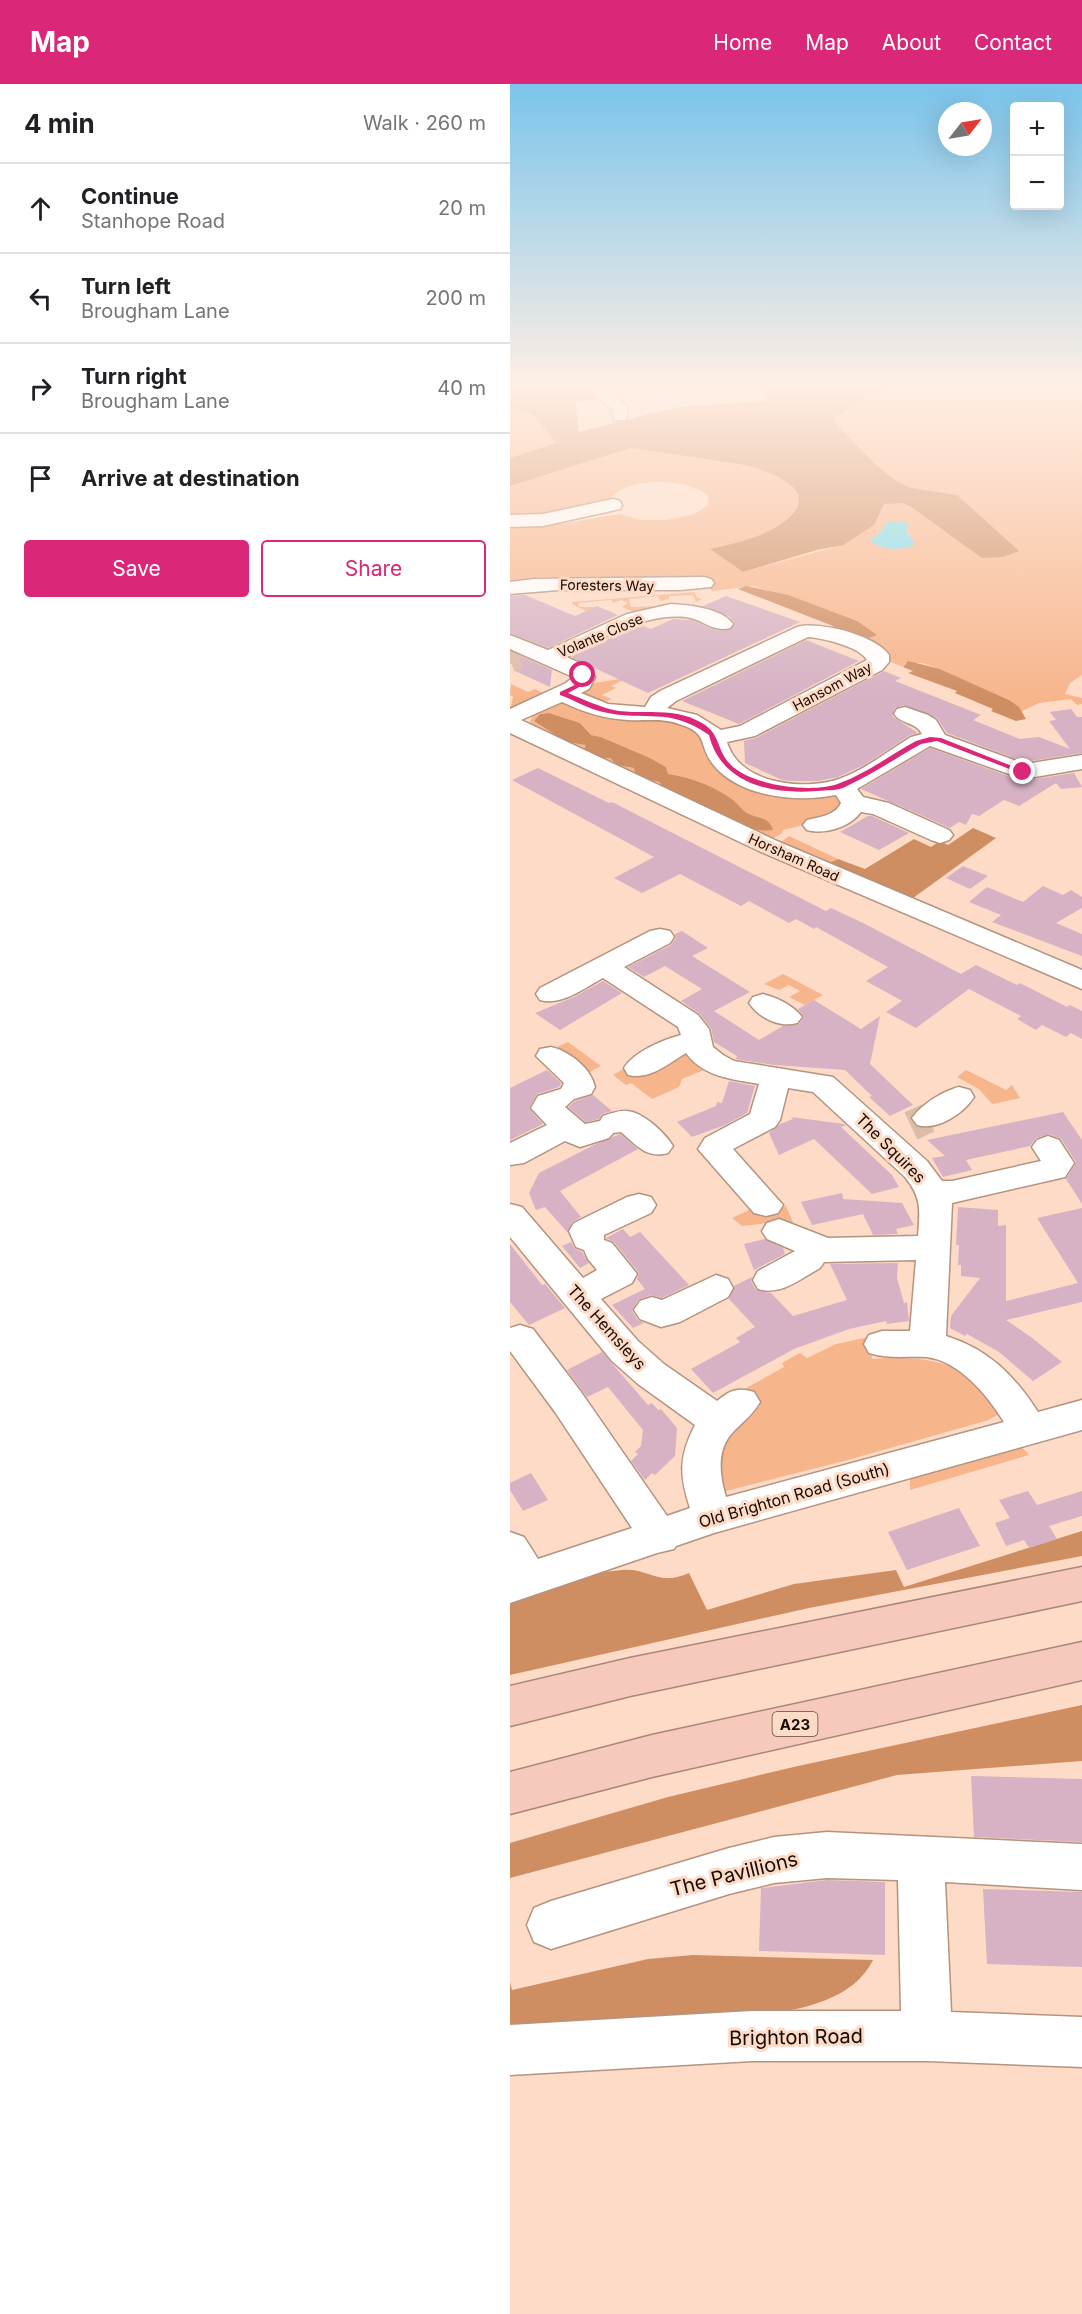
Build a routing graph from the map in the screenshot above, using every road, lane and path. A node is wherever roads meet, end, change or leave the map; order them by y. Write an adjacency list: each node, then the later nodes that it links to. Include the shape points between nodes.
1 (613, 505): 2 (street, via 543,520)
2 (510, 521)
3 (704, 584): 4 (street, Foresters Way)
4 (510, 588)
5 (611, 606): 6 (street)
6 (638, 617): 7 (street, Volante Close, via 672,603); 8 (street, Volante Close)
7 (723, 624)
8 (527, 652): 9 (street, via 579,671 584,677 581,684)
9 (562, 693): 10 (street, via 603,710); 12 (street)
10 (654, 712): 14 (street, via 694,721); 14 (street, Hansom Way, via 668,696 804,631 831,635 878,655 874,665 747,731)
11 (905, 714): 15 (street, via 930,726)
12 (510, 717)
13 (510, 724): 22 (street, Horsham Road, via 768,846)
14 (715, 738): 17 (street, via 725,763 758,783 785,790)
15 (934, 739): 16 (street, via 1023,772); 17 (street, via 919,742)
16 (1082, 762)
17 (847, 795): 18 (street, via 849,811); 19 (street)
18 (816, 825)
19 (940, 835)
20 (660, 945): 21 (street)
21 (604, 966): 23 (street); 26 (street, The Squires, via 672,998 692,1025)
22 (1082, 980)
23 (550, 994)
24 (763, 1003): 25 (street)
25 (787, 1017)
26 (695, 1040): 28 (street, via 678,1045); 29 (street, The Squires, via 704,1056 723,1068)
27 (551, 1056): 31 (street, via 578,1078)
28 (639, 1068)
29 (776, 1076): 32 (street, The Squires, via 822,1084); 39 (street, via 765,1117 758,1125 714,1149 773,1218)
30 (959, 1097): 32 (street)
31 (579, 1118): 33 (street, via 627,1122); 35 (street)
32 (907, 1127): 36 (street, The Squires, via 916,1169)
33 (657, 1146)
34 (1048, 1147): 36 (street, via 1058,1163 1054,1169 952,1192)
35 (511, 1163)
36 (932, 1192): 40 (street, The Squires, via 937,1206)
37 (639, 1205): 41 (street, via 586,1232)
38 (510, 1215): 44 (street, The Hemsleys)
39 (816, 1248): 40 (street); 42 (street, via 808,1259)
40 (933, 1248): 47 (street, The Squires)
41 (620, 1274): 43 (street, via 661,1314); 44 (street)
42 (770, 1280)
43 (716, 1288)
44 (578, 1295): 50 (street, The Hemsleys, via 638,1363 730,1412 705,1442 699,1465)
45 (520, 1338): 51 (street)
46 (882, 1344): 47 (street)
47 (927, 1344): 49 (street, via 951,1351 982,1368 1002,1388)
48 (1082, 1415): 49 (street, Old Brighton Road (South))
49 (1029, 1429): 50 (street, Old Brighton Road (South))
50 (712, 1517): 51 (street, Old Brighton Road (South))
51 (660, 1537): 52 (street, Old Brighton Road (South))
52 (516, 1572)
53 (1082, 1584): 55 (highway, via 630,1677)
54 (1082, 1661): 56 (highway, A23, via 652,1756)
55 (510, 1706)
56 (510, 1793)
57 (921, 1858): 58 (street, The Pavillions); 59 (street, The Pavillions, via 827,1855 774,1860); 60 (street)
58 (1082, 1868)
59 (551, 1925)
60 (927, 2036): 61 (street, Brighton Road); 62 (street, Brighton Road, via 752,2036)
61 (1082, 2042)
62 (510, 2050)

